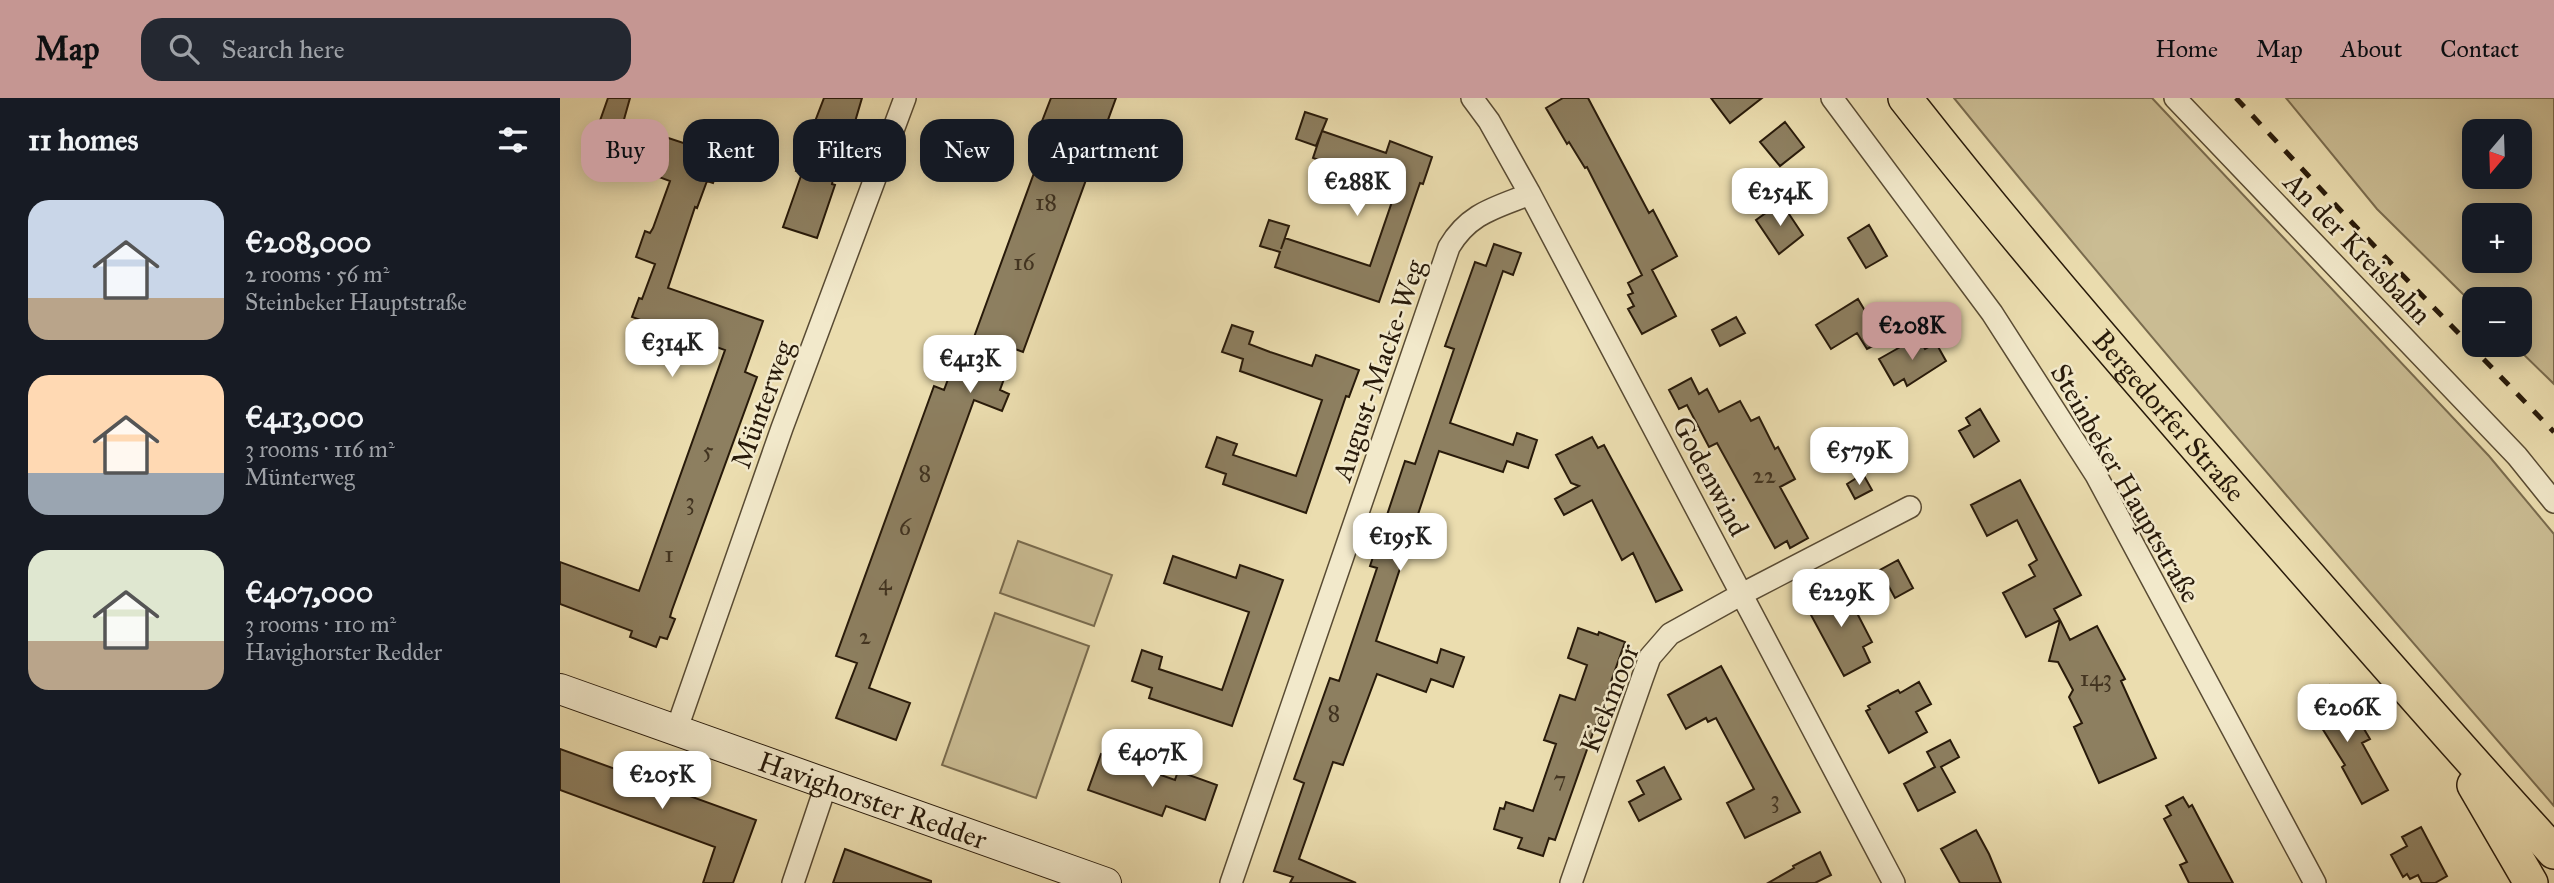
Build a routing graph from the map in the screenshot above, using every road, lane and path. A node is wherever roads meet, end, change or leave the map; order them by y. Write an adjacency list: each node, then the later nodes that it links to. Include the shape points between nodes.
1 (905, 98): 12 (street, Münterweg, via 782,428)
2 (1472, 98): 6 (street, Godenwind)
3 (1832, 98): 20 (street, Steinbeker Hauptstraße, via 1992,313 2096,475)
4 (1905, 98): 11 (main road, Bergedorfer Straße, via 2156,402)
5 (2175, 98): 7 (street, An der Kreisbahn, via 2517,456)
6 (1530, 194): 9 (street, Godenwind); 17 (street, August-Macke-Weg, via 1474,219 1449,247)
7 (2554, 502)
8 (1910, 507): 9 (street, Kiekmoor)
9 (1742, 594): 18 (street, Kiekmoor, via 1670,634 1650,657); 19 (street, Godenwind)
10 (560, 689): 12 (street, Havighorster Redder)
11 (2441, 729): 14 (main road, Bergedorfer Straße); 21 (main road, Bergedorfer Straße)
12 (677, 731): 13 (street, Havighorster Redder)
13 (826, 785): 15 (street); 16 (street, Havighorster Redder)
14 (2554, 852)
15 (793, 883)
16 (1106, 883)
17 (1231, 883)
18 (1571, 883)
19 (1894, 883)
20 (2315, 883)
21 (2531, 883)

